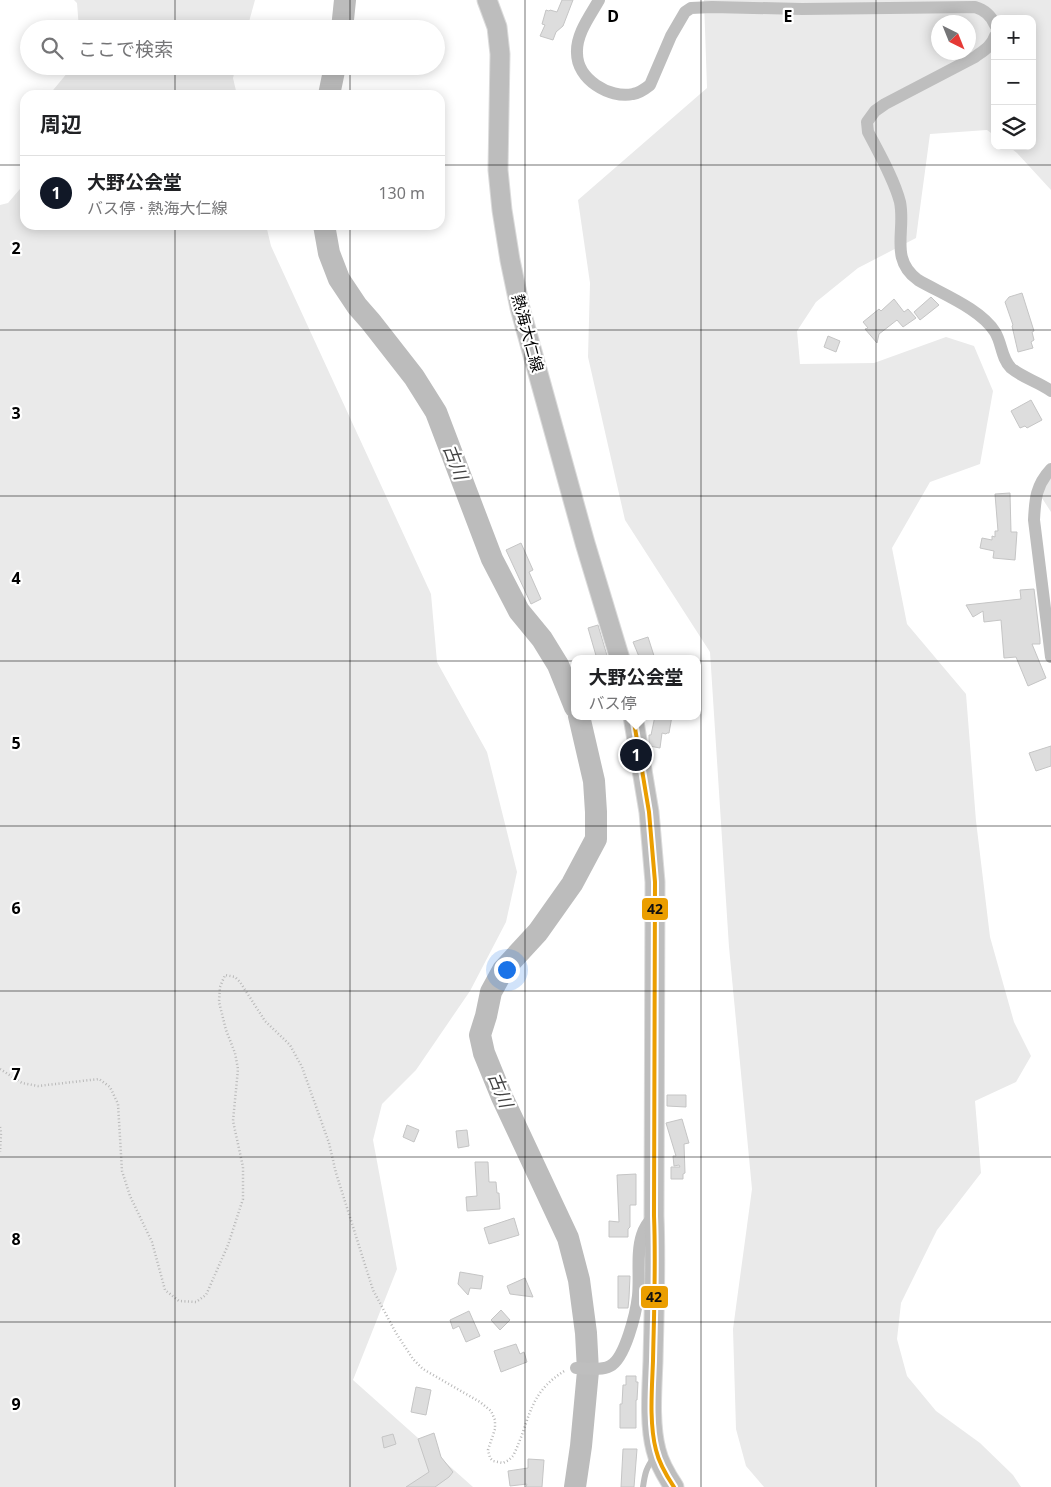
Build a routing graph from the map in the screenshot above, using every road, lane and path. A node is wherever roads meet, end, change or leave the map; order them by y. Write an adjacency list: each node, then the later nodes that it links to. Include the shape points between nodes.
1 (487, 0): 7 (main road, 熱海大仁線, via 497,27 500,54 498,170 510,260 523,317)
2 (599, 0): 3 (street, via 583,29 576,53 582,71 598,87 618,94 634,94 650,85 671,36 691,8 968,6 983,9)
3 (991, 17)
4 (991, 44): 5 (street, via 975,57 875,111 867,122 868,132 896,189 900,204 902,256 910,274 982,317 996,333 1010,366)
5 (1051, 392)
6 (1051, 469): 8 (street, via 1035,499 1034,520)
7 (619, 655)
8 (1051, 657)
9 (634, 720): 13 (main road, via 649,812 655,882)
10 (0, 1069): 14 (path, via 22,1083 38,1086 99,1078 110,1087 118,1104 122,1171 152,1242 165,1290 179,1302 196,1302 206,1295 217,1272 243,1199 243,1167 234,1121 238,1070 219,1002 225,975 235,977 265,1022 290,1044 302,1067 329,1143 367,1272 381,1306 405,1348 423,1369 491,1411 495,1429 488,1450 493,1461 503,1463 509,1460 516,1450 531,1407 550,1380 568,1368)
11 (0, 1128): 12 (path)
12 (0, 1152)
13 (654, 1216): 14 (street, via 642,1235 638,1297 622,1354 606,1368); 15 (main road, via 652,1415)
14 (576, 1368)
15 (657, 1453): 16 (lane, via 644,1475); 17 (main road, via 661,1467)
16 (643, 1487)
17 (674, 1487)

